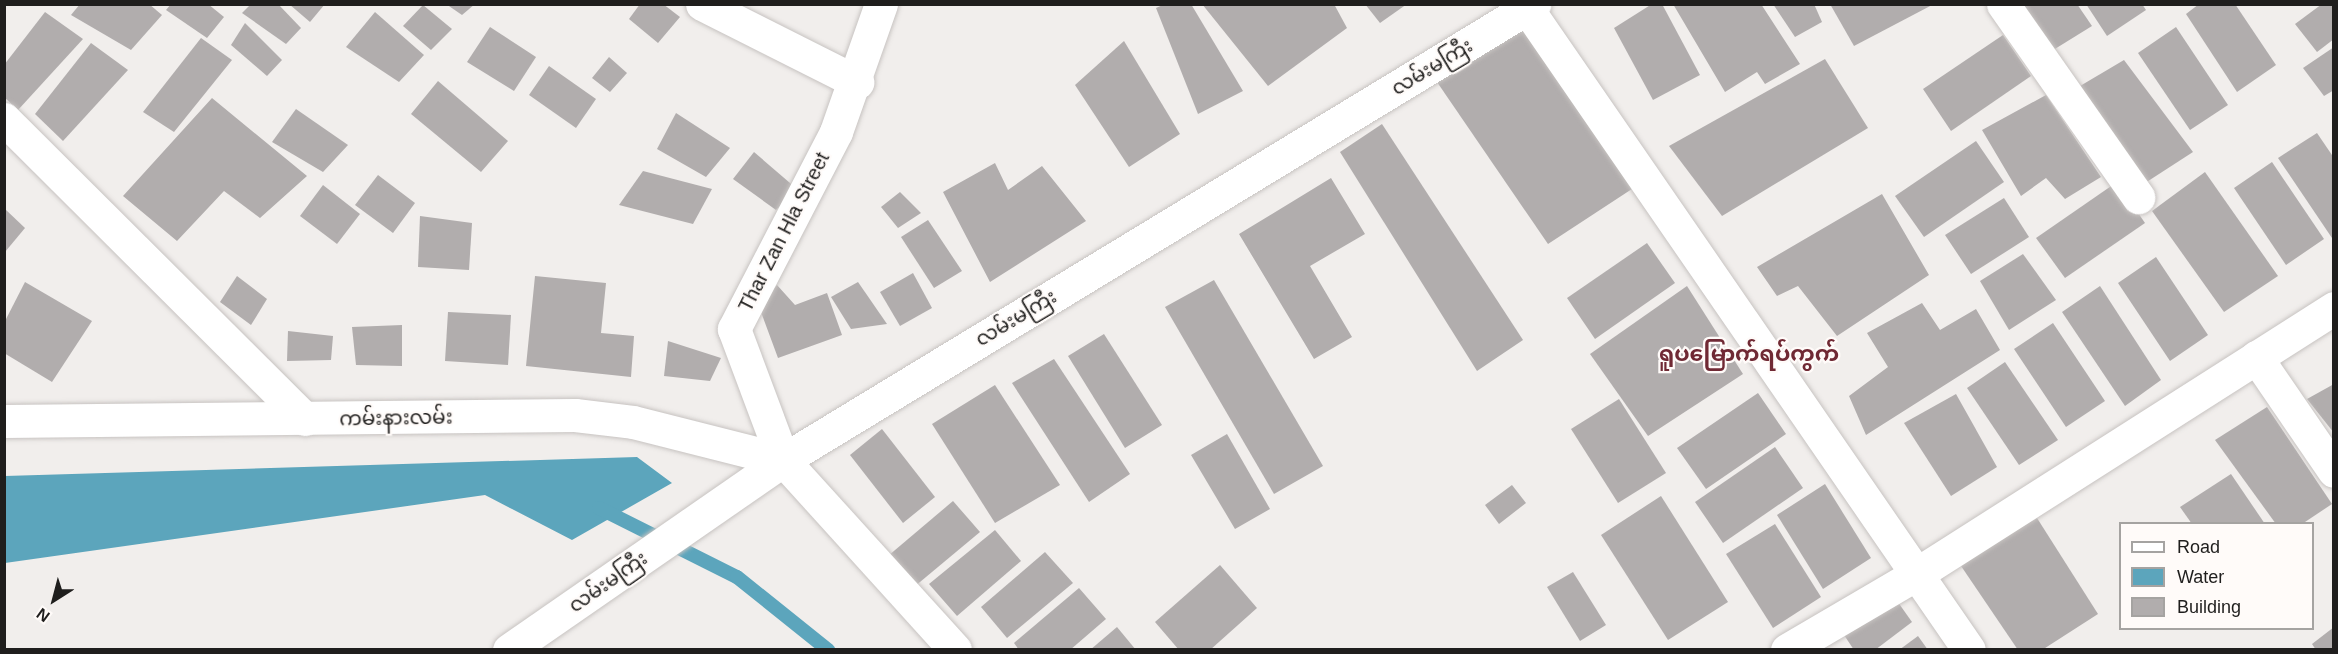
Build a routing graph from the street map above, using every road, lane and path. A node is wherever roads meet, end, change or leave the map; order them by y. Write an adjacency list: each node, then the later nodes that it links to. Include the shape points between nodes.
1 (702, 4): 5 (street)
2 (881, 4): 5 (street, Thar Zan Hla Street)
3 (2003, 4): 7 (street)
4 (1529, 6): 12 (street, လမ်းမကြီး); 14 (street)
5 (857, 82): 12 (street, Thar Zan Hla Street, via 734,329)
6 (4, 119): 10 (street)
7 (2138, 197)
8 (2334, 308): 9 (street)
9 (2256, 357): 13 (street); 14 (street)
10 (305, 419): 11 (street, ကမ်းနားလမ်း); 12 (street, ကမ်းနားလမ်း, via 576,415 633,422)
11 (4, 421)
12 (783, 460): 15 (street, လမ်းမကြီး); 16 (street)
13 (2334, 471)
14 (1915, 576): 17 (street); 18 (street)
15 (522, 642)
16 (955, 650)
17 (1786, 650)
18 (1969, 650)

